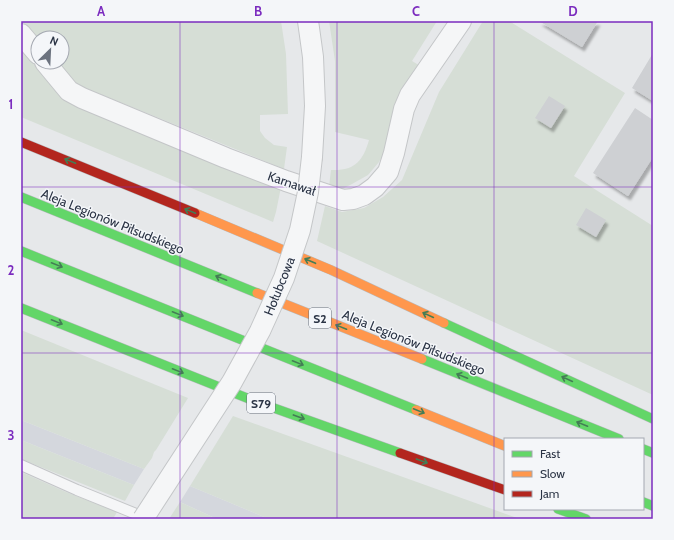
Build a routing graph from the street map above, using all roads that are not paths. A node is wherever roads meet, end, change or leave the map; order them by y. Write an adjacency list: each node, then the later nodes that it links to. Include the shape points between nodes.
1 (308, 21): 16 (street, Hołubcowa, bridge, via 313,57 315,106 308,192 300,230 284,278 260,331 232,382)
2 (461, 21): 5 (street, Karnawał, via 410,96 404,109 388,172 375,187 353,199 343,200 286,182 82,98 68,91)
3 (21, 34): 4 (street)
4 (30, 45)
5 (51, 70)
6 (21, 142): 10 (highway, one-way to 6, via 331,270)
7 (21, 197): 11 (highway, Aleja Legionów Piłsudskiego / S2, one-way to 7)
8 (21, 251): 12 (highway, one-way to 12)
9 (21, 308): 14 (highway, S79, one-way to 14, via 257,402)
10 (653, 418)
11 (617, 438)
12 (504, 446)
13 (21, 465): 17 (lane)
14 (504, 490)
15 (561, 510): 18 (highway)
16 (143, 519)
17 (150, 519)
18 (586, 519)

